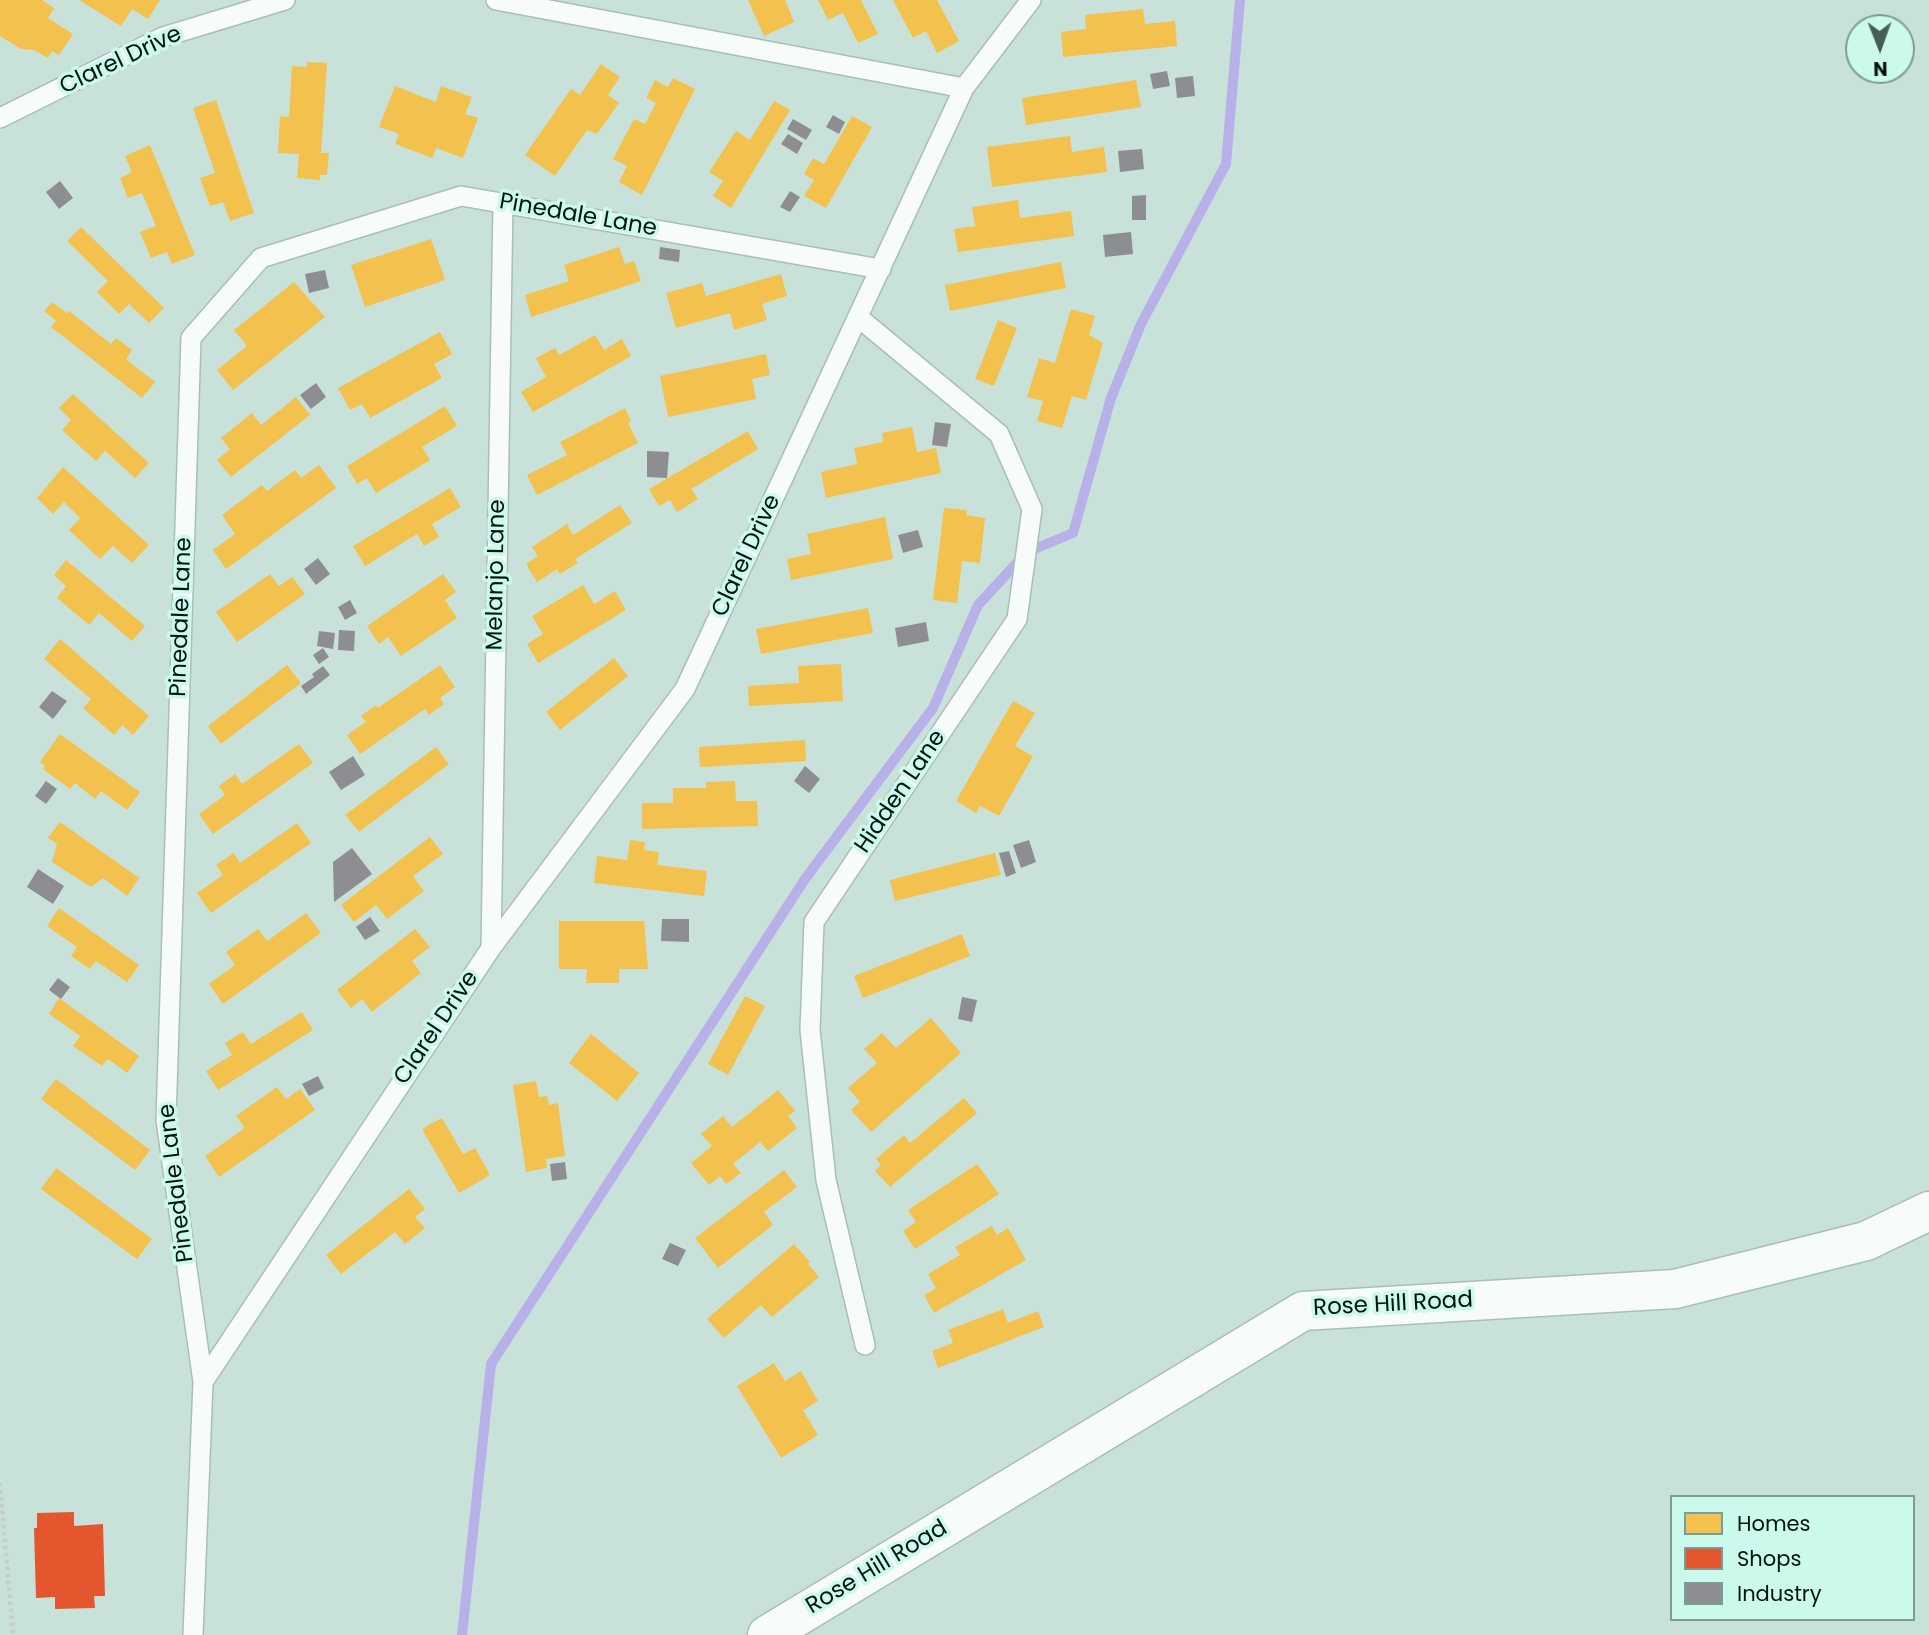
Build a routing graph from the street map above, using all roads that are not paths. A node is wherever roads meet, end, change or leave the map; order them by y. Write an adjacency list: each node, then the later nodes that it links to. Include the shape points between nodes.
1 (285, 0): 5 (lane, Clarel Drive, via 163,37)
2 (496, 0): 4 (lane)
3 (1031, 0): 4 (lane, Clarel Drive)
4 (964, 88): 7 (lane, Clarel Drive)
5 (0, 118)
6 (503, 202): 7 (lane, Pinedale Lane); 9 (lane, Melanjo Lane); 12 (lane, Pinedale Lane, via 461,197 261,258 191,338 166,1120)
7 (881, 270): 8 (lane, Clarel Drive)
8 (858, 317): 9 (lane, Clarel Drive, via 685,689); 11 (lane, Hidden Lane, via 999,435 1032,509 1017,619 814,922 810,1030 825,1180)
9 (491, 948): 12 (lane, Clarel Drive)
10 (1929, 1211): 14 (street, Rose Hill Road, via 1866,1241 1675,1289 1303,1311)
11 (865, 1345)
12 (203, 1382): 13 (lane, Pinedale Lane)
13 (193, 1635)
14 (767, 1635)

